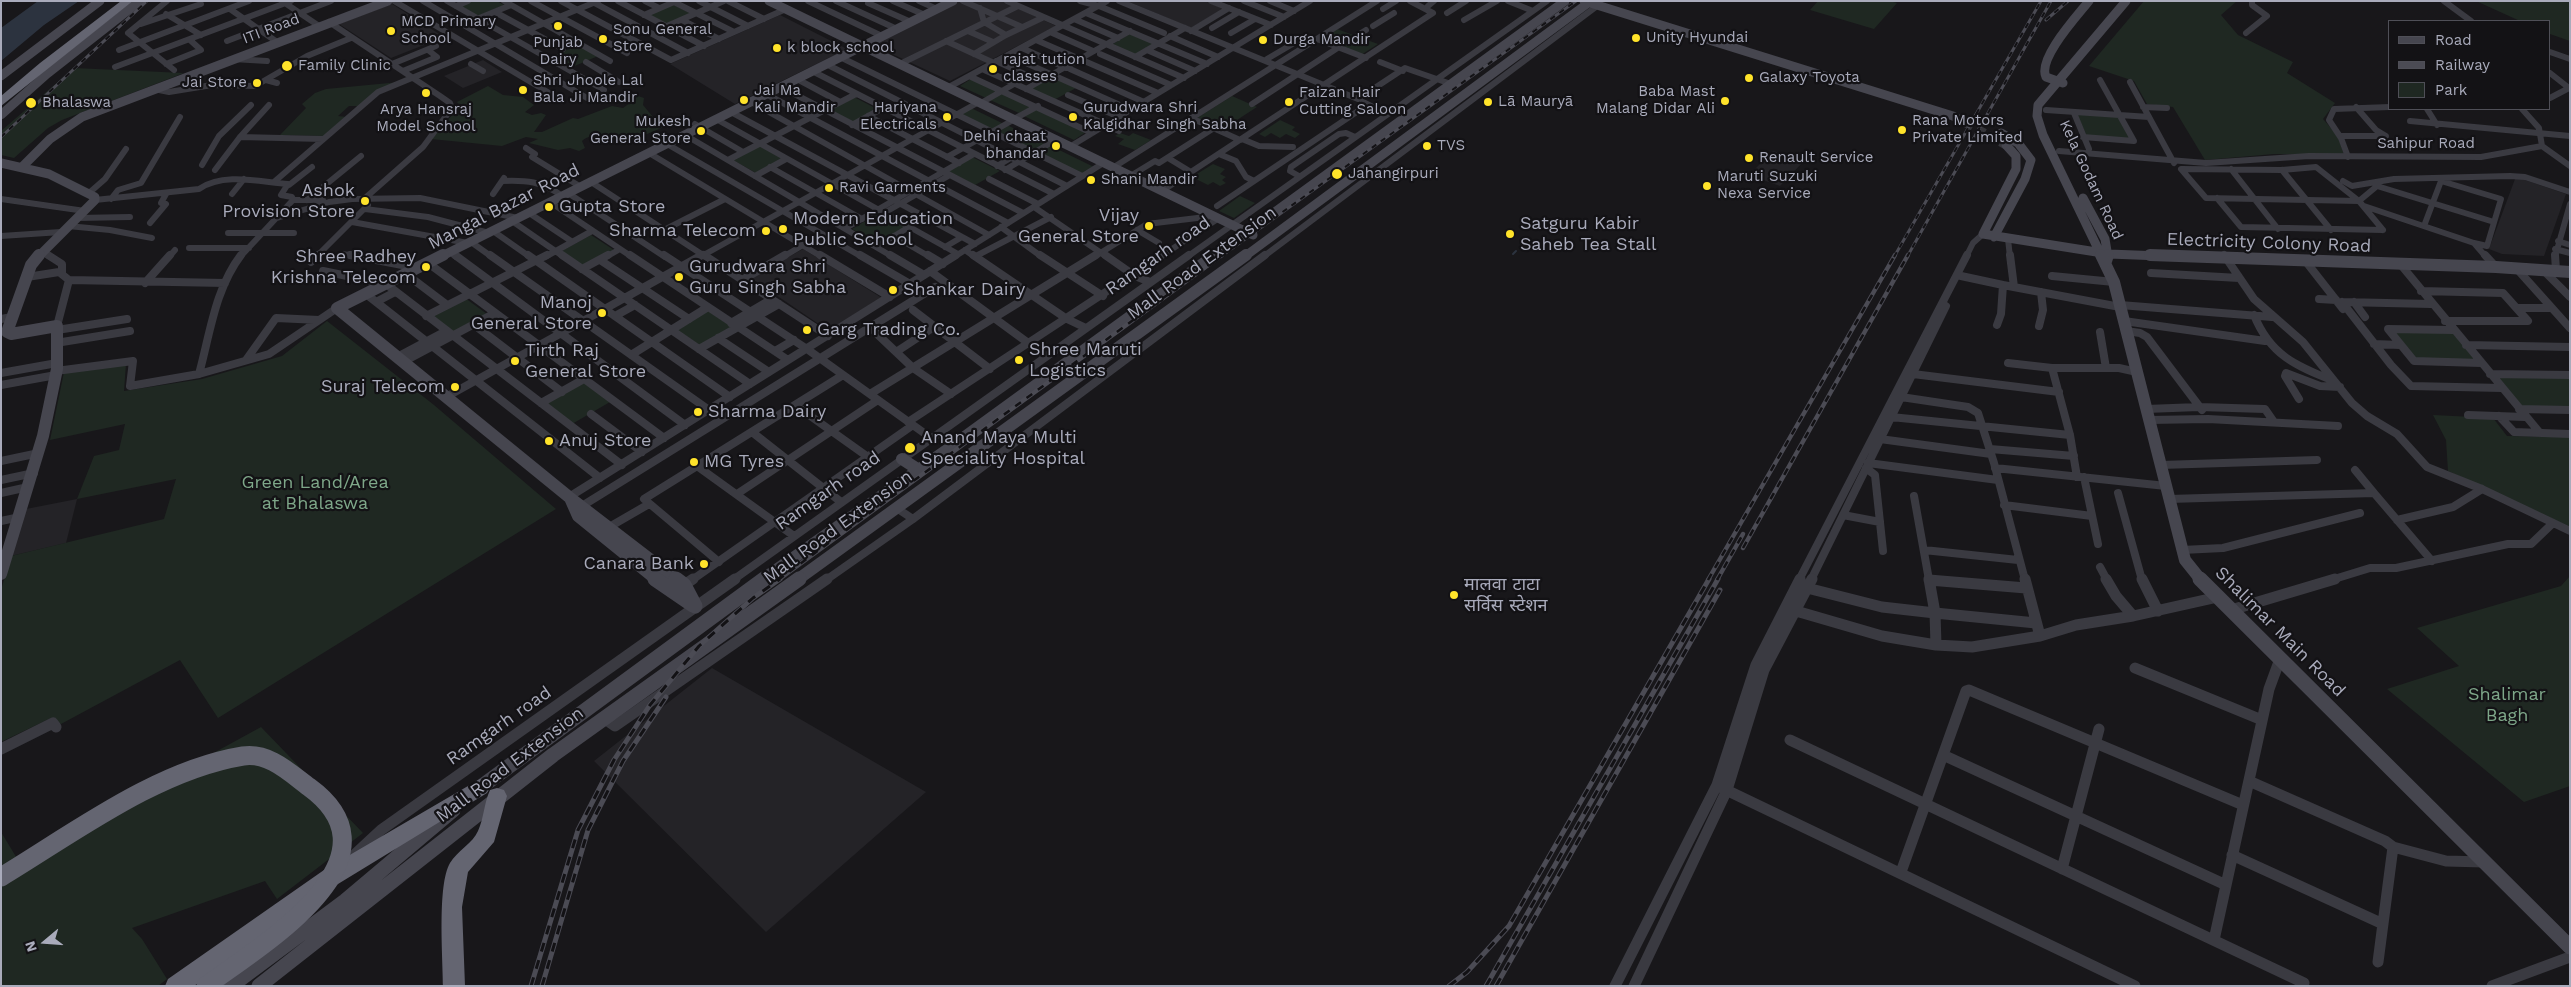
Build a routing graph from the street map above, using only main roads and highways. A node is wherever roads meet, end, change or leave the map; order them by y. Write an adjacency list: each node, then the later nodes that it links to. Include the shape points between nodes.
1 (114, 1): 3 (highway)
2 (128, 1): 4 (highway)
3 (1, 90)
4 (1, 102)
5 (1, 878): 7 (highway, bridge, via 157,785 218,762 245,756 261,756 276,763 328,802 339,818 342,839 336,869 314,902)
6 (176, 986): 8 (highway, via 331,877 489,792 486,836 458,868 452,907)
7 (206, 986)
8 (454, 986)

